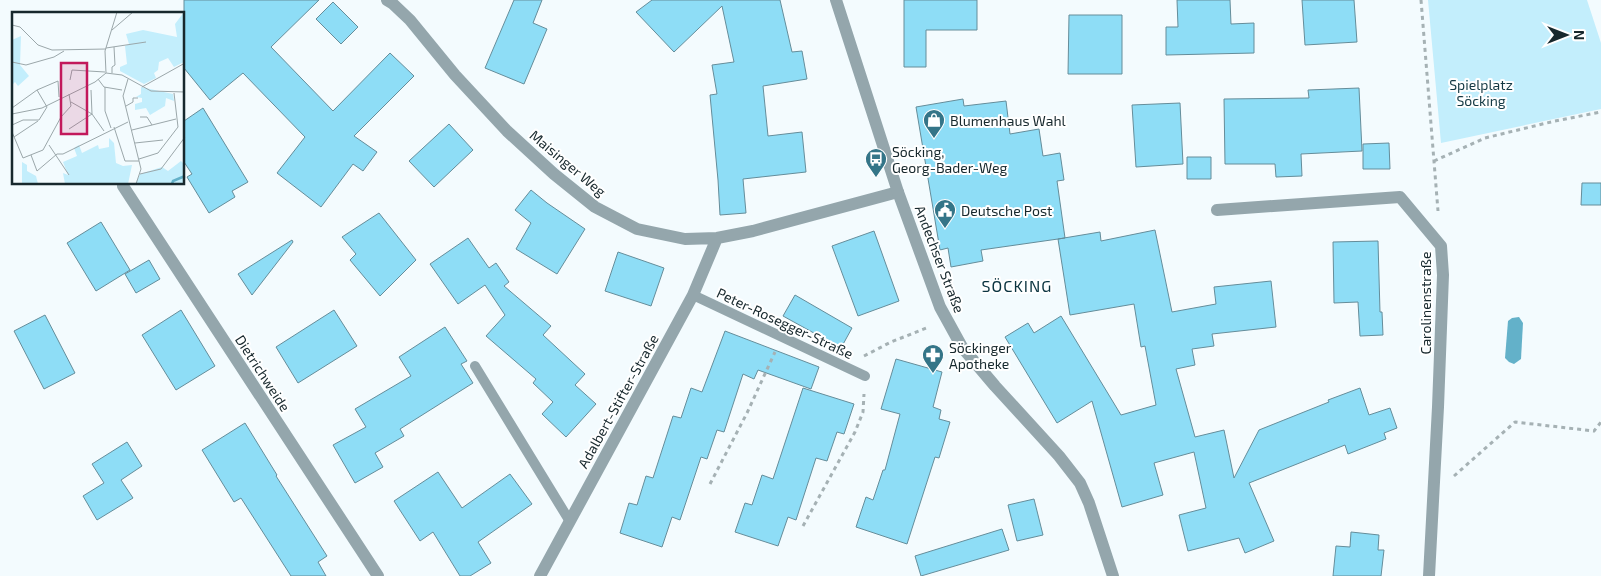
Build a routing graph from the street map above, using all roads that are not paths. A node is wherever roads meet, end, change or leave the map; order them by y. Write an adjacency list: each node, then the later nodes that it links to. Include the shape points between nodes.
1 (387, 0): 6 (street, Maisinger Weg, via 410,20 507,131 595,207 637,229 685,239)
2 (836, 0): 4 (street, Andechser Straße)
3 (123, 186): 11 (street, Dietrichweide)
4 (898, 192): 6 (street, Maisinger Weg); 13 (street, Andechser Straße, via 940,307 962,347 1080,483)
5 (1217, 210): 14 (street, Carolinenstraße, via 1400,197 1441,246 1443,275)
6 (717, 238): 7 (street, Adalbert-Stifter-Straße)
7 (693, 295): 9 (lane, Peter-Rosegger-Straße); 10 (street, Adalbert-Stifter-Straße)
8 (475, 366): 10 (lane)
9 (865, 376)
10 (569, 520): 12 (street, Adalbert-Stifter-Straße)
11 (378, 576)
12 (540, 576)
13 (1113, 576)
14 (1429, 576)

